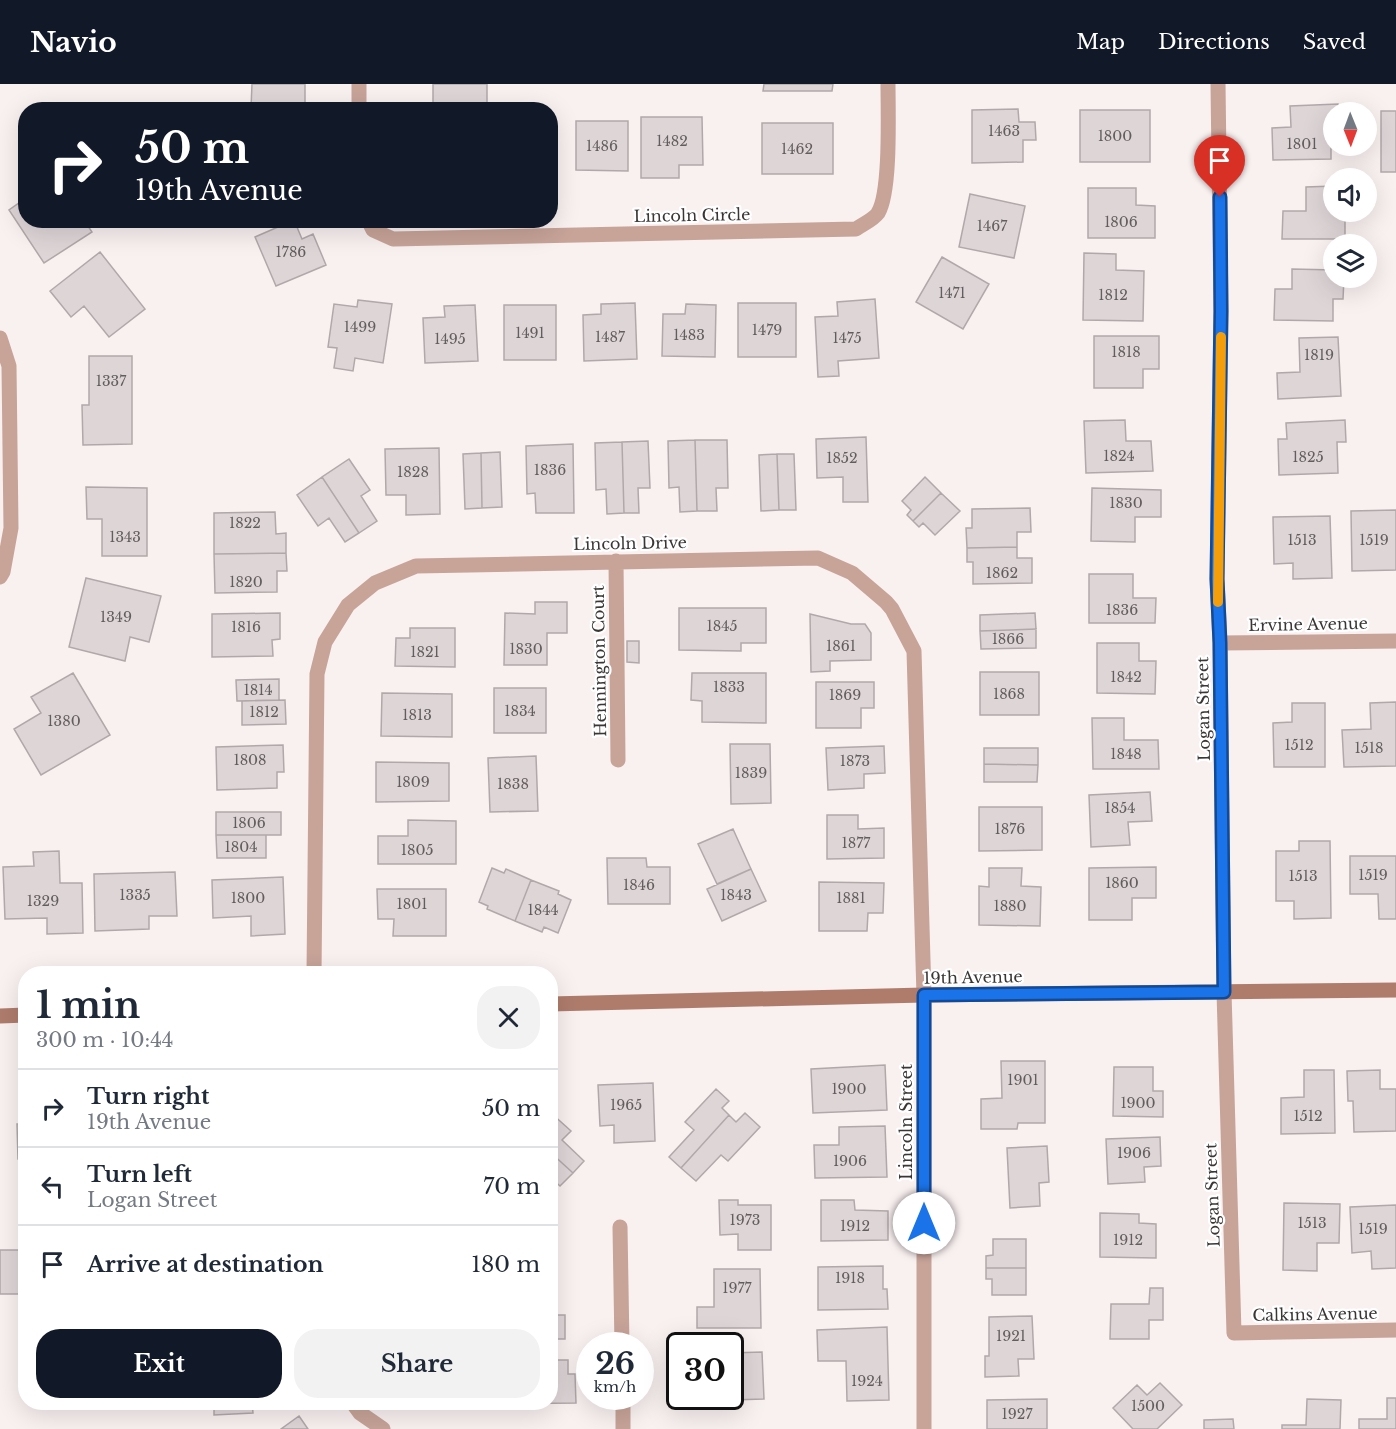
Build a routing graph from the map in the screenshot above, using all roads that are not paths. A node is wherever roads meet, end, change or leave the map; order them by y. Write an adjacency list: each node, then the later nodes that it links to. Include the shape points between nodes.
1 (359, 84): 4 (street)
2 (888, 84): 5 (street, Lincoln Circle, via 886,190 874,218 856,229 393,239)
3 (1218, 84): 10 (street, Logan Street)
4 (359, 102)
5 (375, 228)
6 (0, 338): 8 (street, via 9,366 11,528)
7 (616, 561): 11 (street, Hennington Court); 12 (street, Lincoln Drive, via 416,566 375,583 348,605 325,642 317,674); 15 (street, Lincoln Drive, via 818,558 852,573 892,609 915,651)
8 (0, 577)
9 (1396, 640): 10 (street, Ervine Avenue)
10 (1220, 643): 14 (street, Logan Street)
11 (618, 760)
12 (314, 966)
13 (1396, 990): 14 (street, 19th Avenue)
14 (1224, 992): 15 (street, 19th Avenue); 22 (street, Logan Street)
15 (924, 995): 16 (street, 19th Avenue); 27 (street, Lincoln Street)
16 (558, 1004)
17 (18, 1015): 18 (street)
18 (0, 1016)
19 (620, 1227): 21 (street)
20 (1396, 1330): 22 (street, Calkins Avenue)
21 (622, 1332)
22 (1234, 1333)
23 (358, 1410): 25 (street)
24 (622, 1410): 26 (street)
25 (383, 1429)
26 (623, 1429)
27 (924, 1429)

